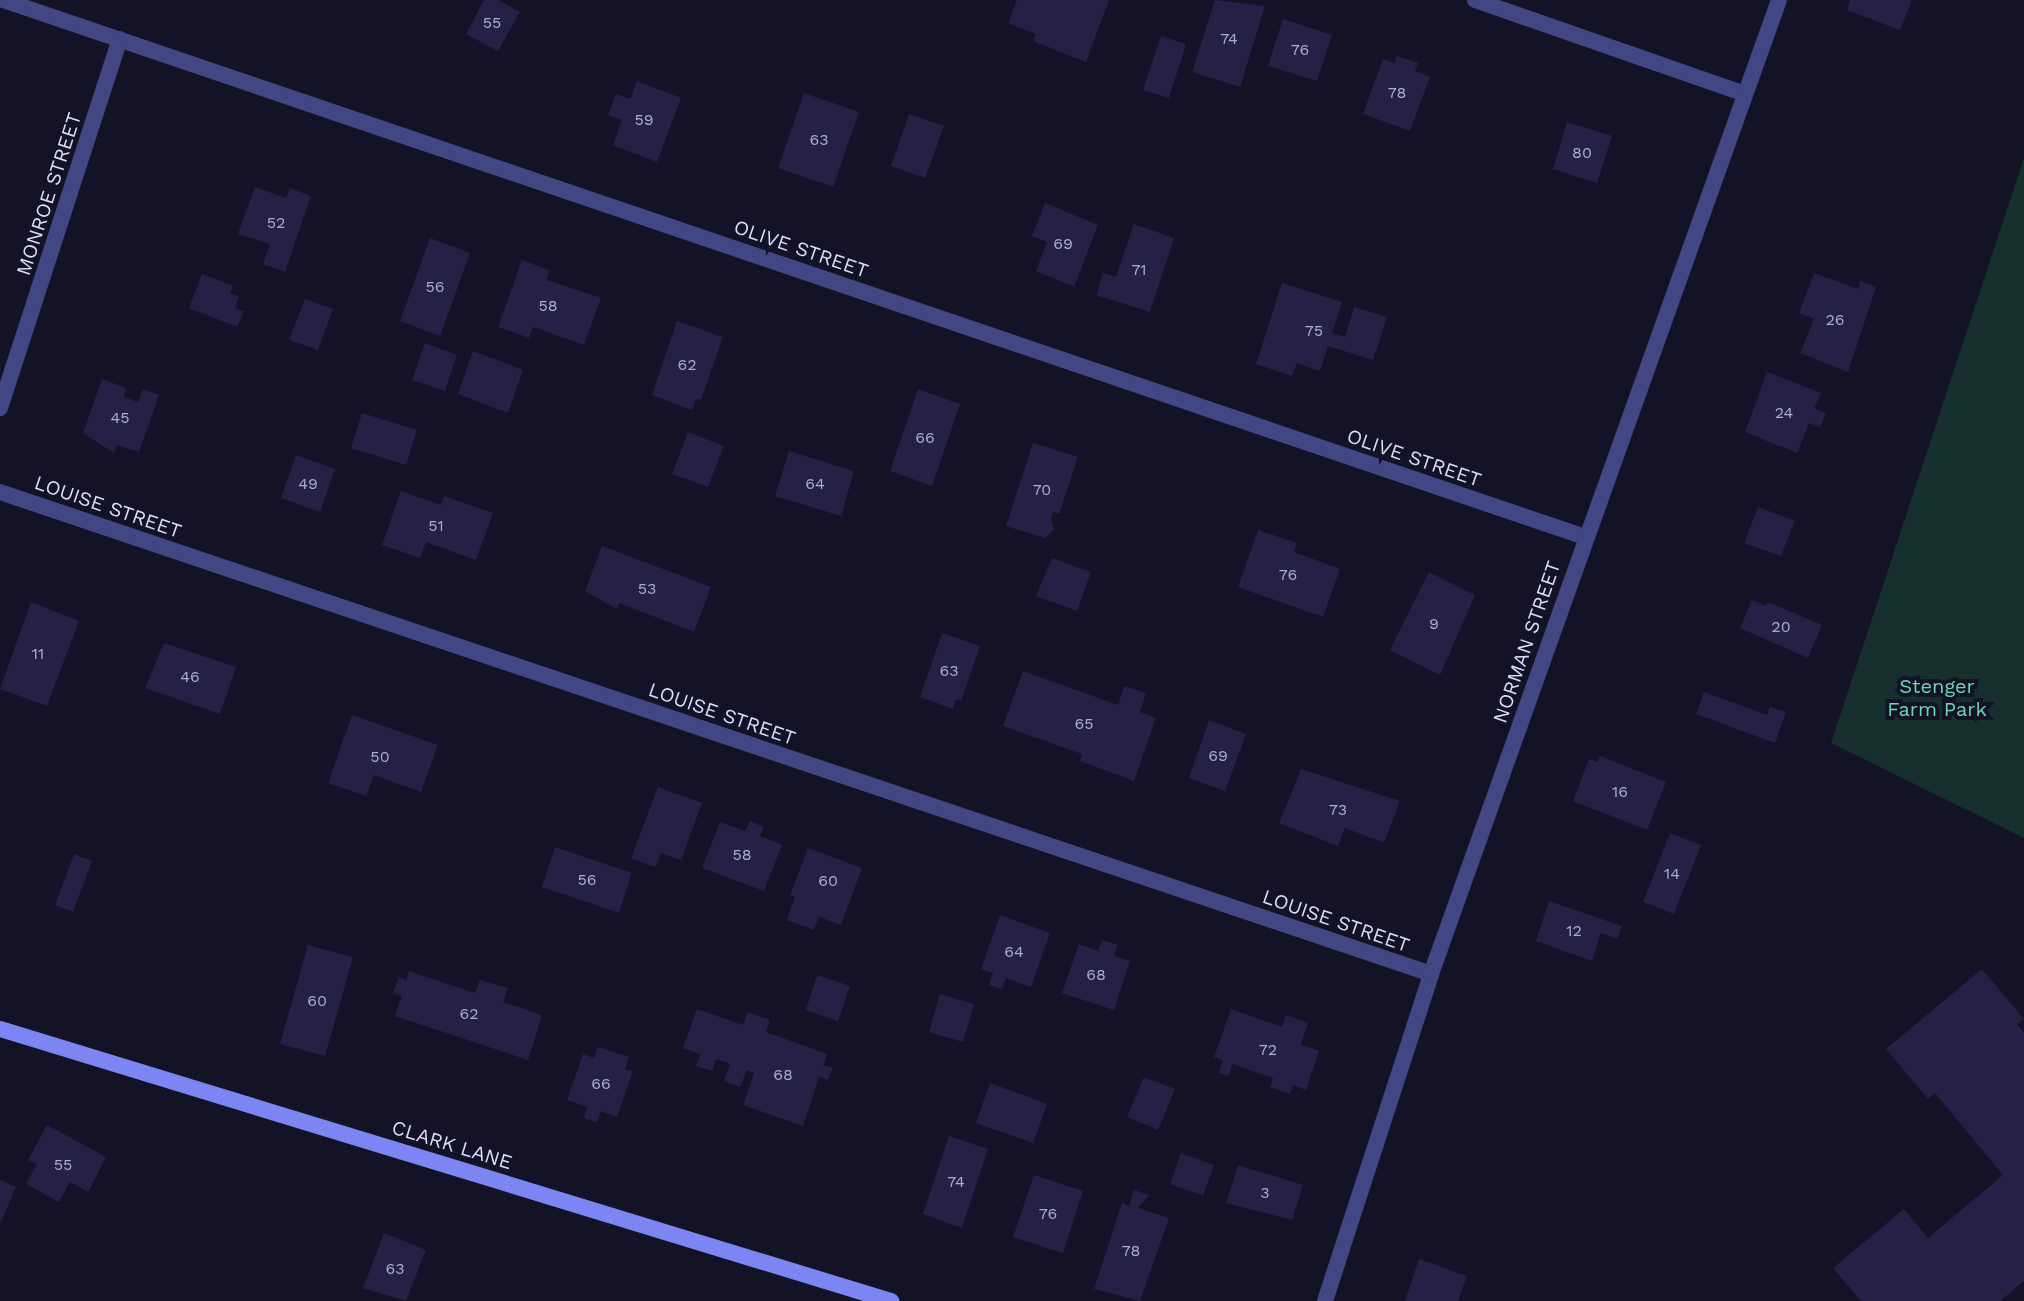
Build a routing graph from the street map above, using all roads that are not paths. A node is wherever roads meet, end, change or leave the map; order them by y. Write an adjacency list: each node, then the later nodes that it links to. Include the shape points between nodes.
1 (3, 0): 4 (street, OLIVE STREET)
2 (1475, 0): 5 (street)
3 (1779, 0): 5 (street, NORMAN STREET)
4 (120, 39): 6 (street, MONROE STREET); 8 (street, OLIVE STREET)
5 (1745, 94): 8 (street, NORMAN STREET)
6 (0, 408)
7 (0, 492): 9 (street, LOUISE STREET)
8 (1585, 537): 9 (street, NORMAN STREET)
9 (1431, 974): 12 (street, NORMAN STREET)
10 (0, 1029): 11 (main road, CLARK LANE)
11 (891, 1301)
12 (1325, 1301)

